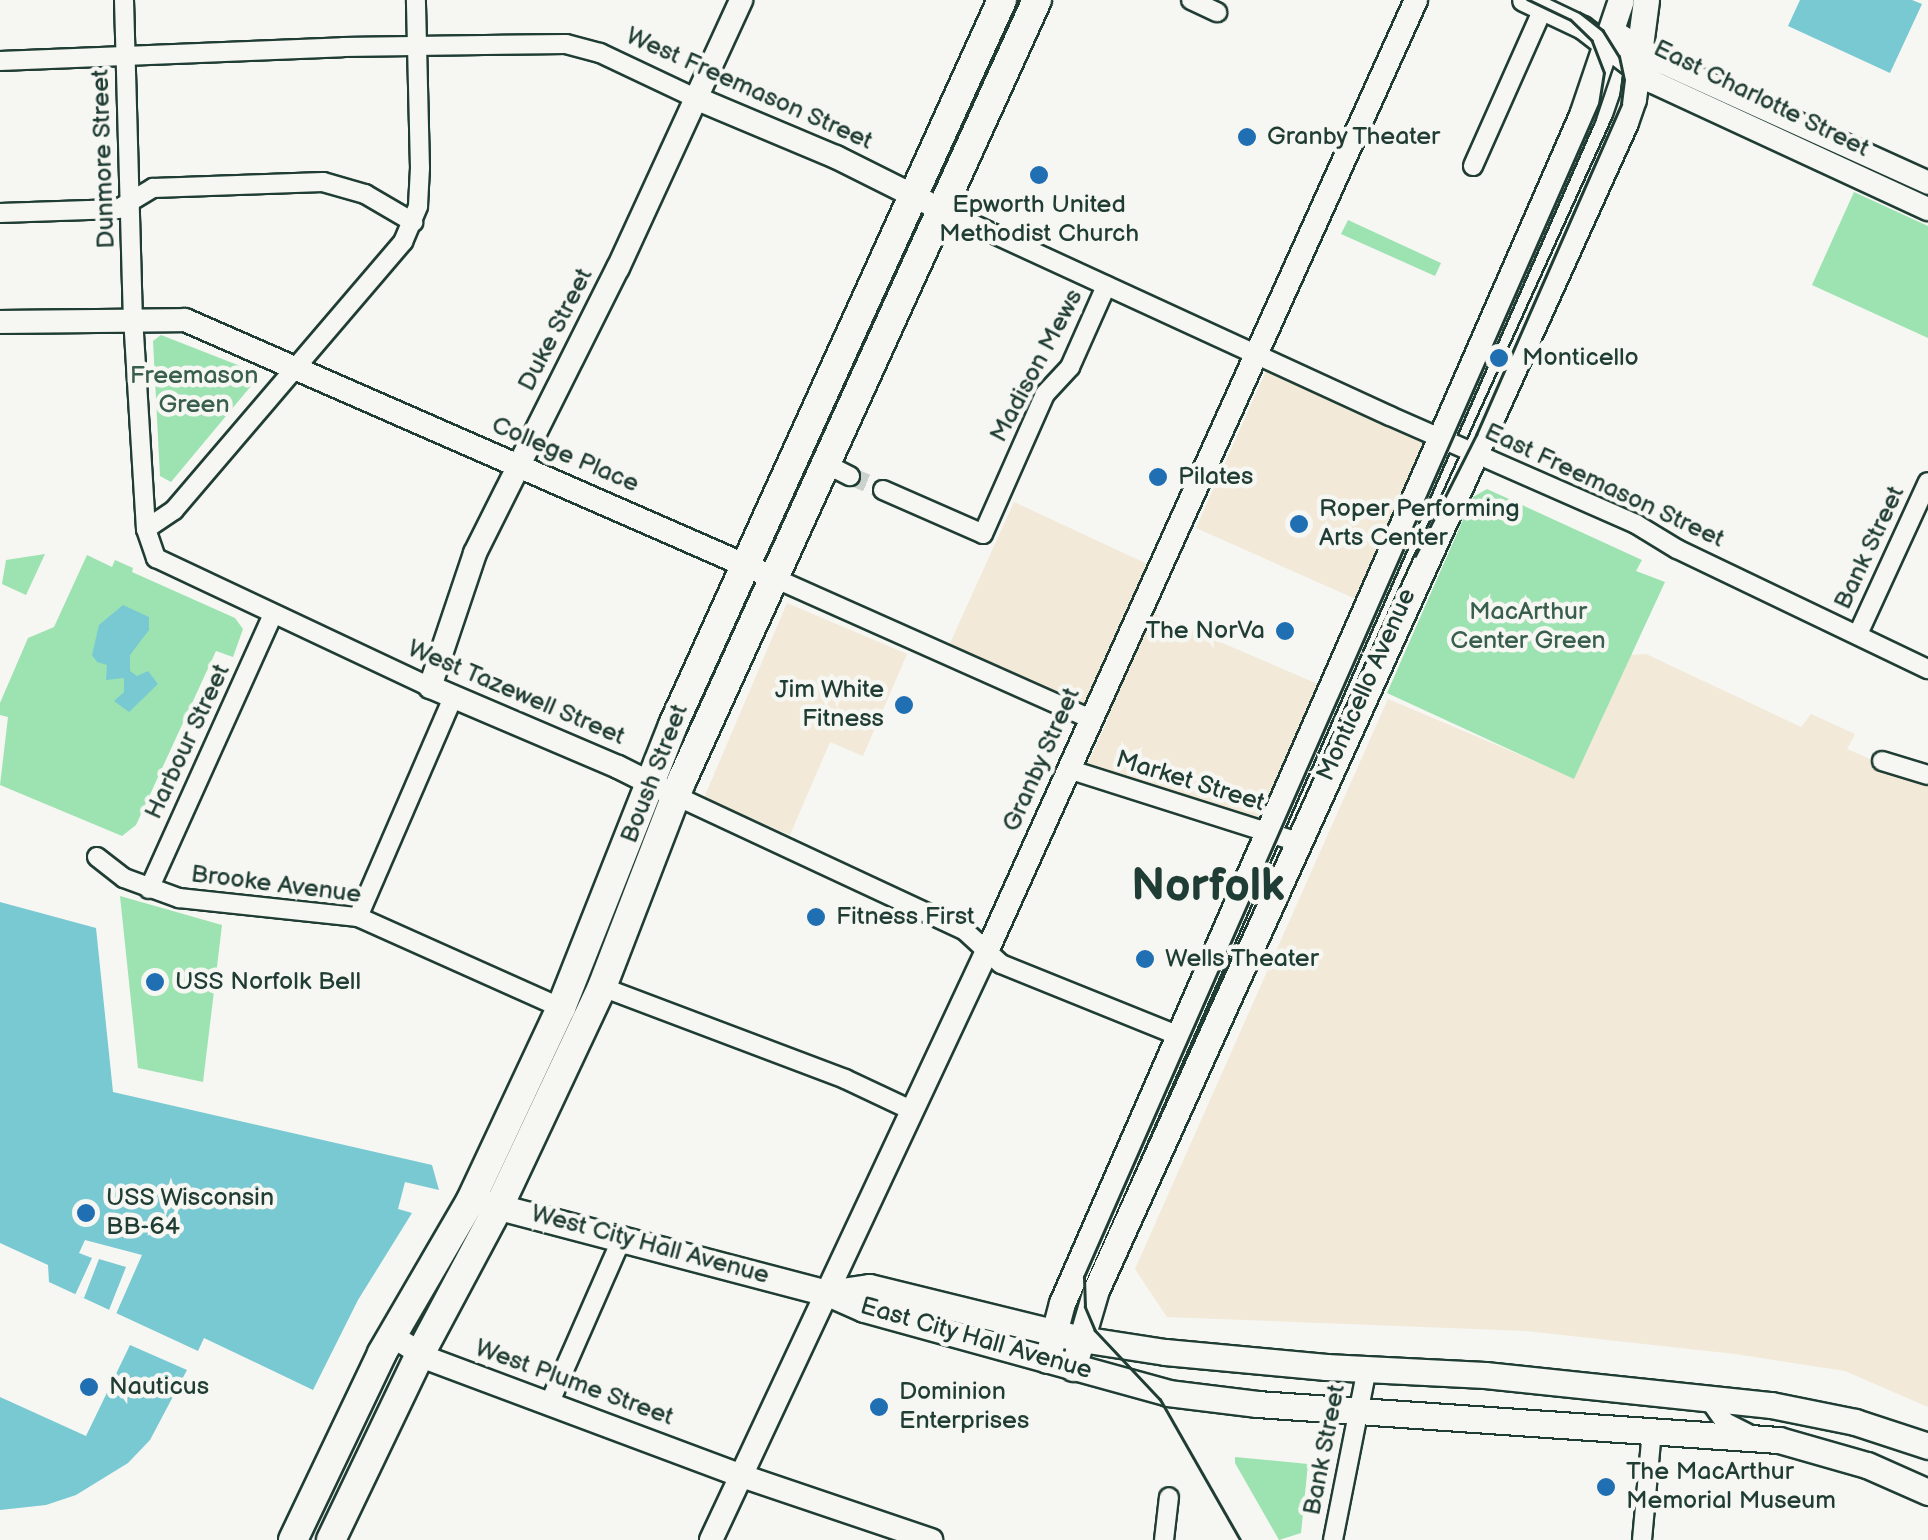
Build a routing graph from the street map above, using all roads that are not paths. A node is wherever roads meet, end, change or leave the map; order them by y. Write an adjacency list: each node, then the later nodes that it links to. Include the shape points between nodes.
1 (124, 0): 14 (street, Dunmore Street)
2 (416, 0): 13 (street)
3 (740, 0): 17 (street, Duke Street)
4 (1002, 0): 20 (main road, Boush Street)
5 (1037, 0): 23 (main road, Boush Street)
6 (1191, 0): 11 (street)
7 (1416, 0): 29 (street, Granby Street)
8 (1621, 0): 12 (main road, Monticello Avenue)
9 (1646, 0): 16 (main road, Monticello Avenue)
10 (1534, 4): 12 (street, East Charlotte Street); 18 (street)
11 (1217, 12)
12 (1608, 38): 16 (street, East Charlotte Street); 31 (main road, Monticello Avenue, via 1582,115)
13 (418, 48): 14 (street, West Freemason Street); 17 (street, West Freemason Street, via 566,44); 25 (street, via 420,168)
14 (126, 56): 15 (street, West Freemason Street); 21 (street, Dunmore Street)
15 (0, 61)
16 (1640, 62): 19 (street, East Charlotte Street); 22 (street, East Charlotte Street); 32 (main road, Monticello Avenue, via 1625,122)
17 (693, 97): 20 (street, West Freemason Street); 33 (street, Duke Street, via 618,268)
18 (1473, 166)
19 (1928, 183)
20 (912, 196): 23 (street, West Freemason Street); 37 (main road, Boush Street)
21 (130, 204): 24 (street); 25 (street, via 154,188 322,182 365,194); 27 (street, Dunmore Street)
22 (1928, 209)
23 (942, 210): 26 (street, West Freemason Street); 38 (main road, Boush Street, via 838,470)
24 (0, 213)
25 (413, 222): 30 (street)
26 (1106, 286): 29 (street, West Freemason Street); 35 (street, Madison Mews, via 1070,367 1045,394 983,534)
27 (134, 318): 28 (street, College Place); 30 (street, College Place, via 185,320); 36 (street, Dunmore Street)
28 (0, 322)
29 (1256, 355): 31 (street, East Freemason Street); 44 (street, Granby Street)
30 (298, 367): 33 (street, College Place); 36 (street, via 174,510)
31 (1440, 437): 32 (street, East Freemason Street); 50 (main road, Monticello Avenue)
32 (1478, 453): 40 (street, East Freemason Street); 51 (main road, Monticello Avenue)
33 (518, 466): 37 (street, College Place); 42 (street, Duke Street, via 475,553)
34 (1928, 482): 40 (street, Bank Street)
35 (883, 490)
36 (146, 529): 39 (street, West Tazewell Street, via 156,558 168,567)
37 (746, 564): 38 (street, College Place); 48 (main road, Boush Street)
38 (774, 578): 44 (street, College Place); 49 (main road, Boush Street)
39 (272, 616): 42 (street, West Tazewell Street); 53 (street, Harbour Street)
40 (1858, 634): 41 (street, East Freemason Street)
41 (1928, 670)
42 (430, 687): 43 (street, West Tazewell Street)
43 (453, 697): 48 (street, West Tazewell Street); 54 (street)
44 (1091, 719): 46 (street, Granby Street)
45 (1882, 760): 47 (street)
46 (1068, 770): 50 (street, Market Street); 55 (street, Granby Street)
47 (1928, 775)
48 (650, 783): 49 (street, West Tazewell Street); 57 (main road, Boush Street)
49 (676, 796): 55 (street, West Tazewell Street, via 964,930); 56 (main road, Boush Street)
50 (1269, 832): 51 (street, Market Street); 58 (main road, Monticello Avenue)
51 (1298, 842): 66 (main road, Monticello Avenue, via 1096,1290)
52 (97, 857): 53 (street, Brooke Avenue)
53 (149, 889): 54 (street, Brooke Avenue, via 209,903)
54 (358, 917): 57 (street, Brooke Avenue)
55 (988, 950): 58 (street, West Tazewell Street, via 1001,964); 59 (street, Granby Street)
56 (602, 987): 59 (street, via 845,1079); 61 (main road, Boush Street)
57 (561, 1008): 60 (main road, Boush Street)
58 (1179, 1036): 64 (main road, Monticello Avenue)
59 (913, 1112): 63 (street, Granby Street)
60 (470, 1200): 61 (main road, West City Hall Avenue); 65 (main road, Boush Street)
61 (499, 1206): 62 (main road, West City Hall Avenue); 67 (main road, Boush Street)
62 (623, 1236): 63 (main road, West City Hall Avenue); 72 (street)
63 (828, 1293): 64 (main road, East City Hall Avenue, via 869,1287); 68 (main road, East City Hall Avenue); 77 (street, Granby Street)
64 (1054, 1333): 66 (main road, East City Hall Avenue); 68 (main road, Monticello Avenue)
65 (392, 1336): 67 (street, West Plume Street); 80 (main road, Boush Street)
66 (1081, 1339): 69 (main road, Monticello Avenue); 70 (main road, East City Hall Avenue)
67 (420, 1354): 72 (street, West Plume Street); 81 (main road, Boush Street)
68 (1046, 1360): 69 (main road, East City Hall Avenue)
69 (1074, 1368): 73 (main road, East City Hall Avenue, via 1184,1396)
70 (1367, 1369): 71 (main road, East City Hall Avenue); 73 (street, Bank Street)
71 (1708, 1398): 75 (street, via 1725,1422); 76 (main road, East City Hall Avenue, via 1828,1416)
72 (550, 1402): 77 (street, West Plume Street)
73 (1358, 1410): 74 (main road, East City Hall Avenue); 85 (street, Bank Street)
74 (1652, 1431): 75 (main road, East City Hall Avenue); 86 (street)
75 (1760, 1438): 78 (main road, East City Hall Avenue, via 1839,1456)
76 (1928, 1446)
77 (742, 1476): 82 (street, Granby Street); 83 (street, West Plume Street)
78 (1928, 1492)
79 (1169, 1497): 84 (street)
80 (293, 1540)
81 (331, 1540)
82 (712, 1540)
83 (931, 1540)
84 (1164, 1540)
85 (1333, 1540)
86 (1642, 1540)

